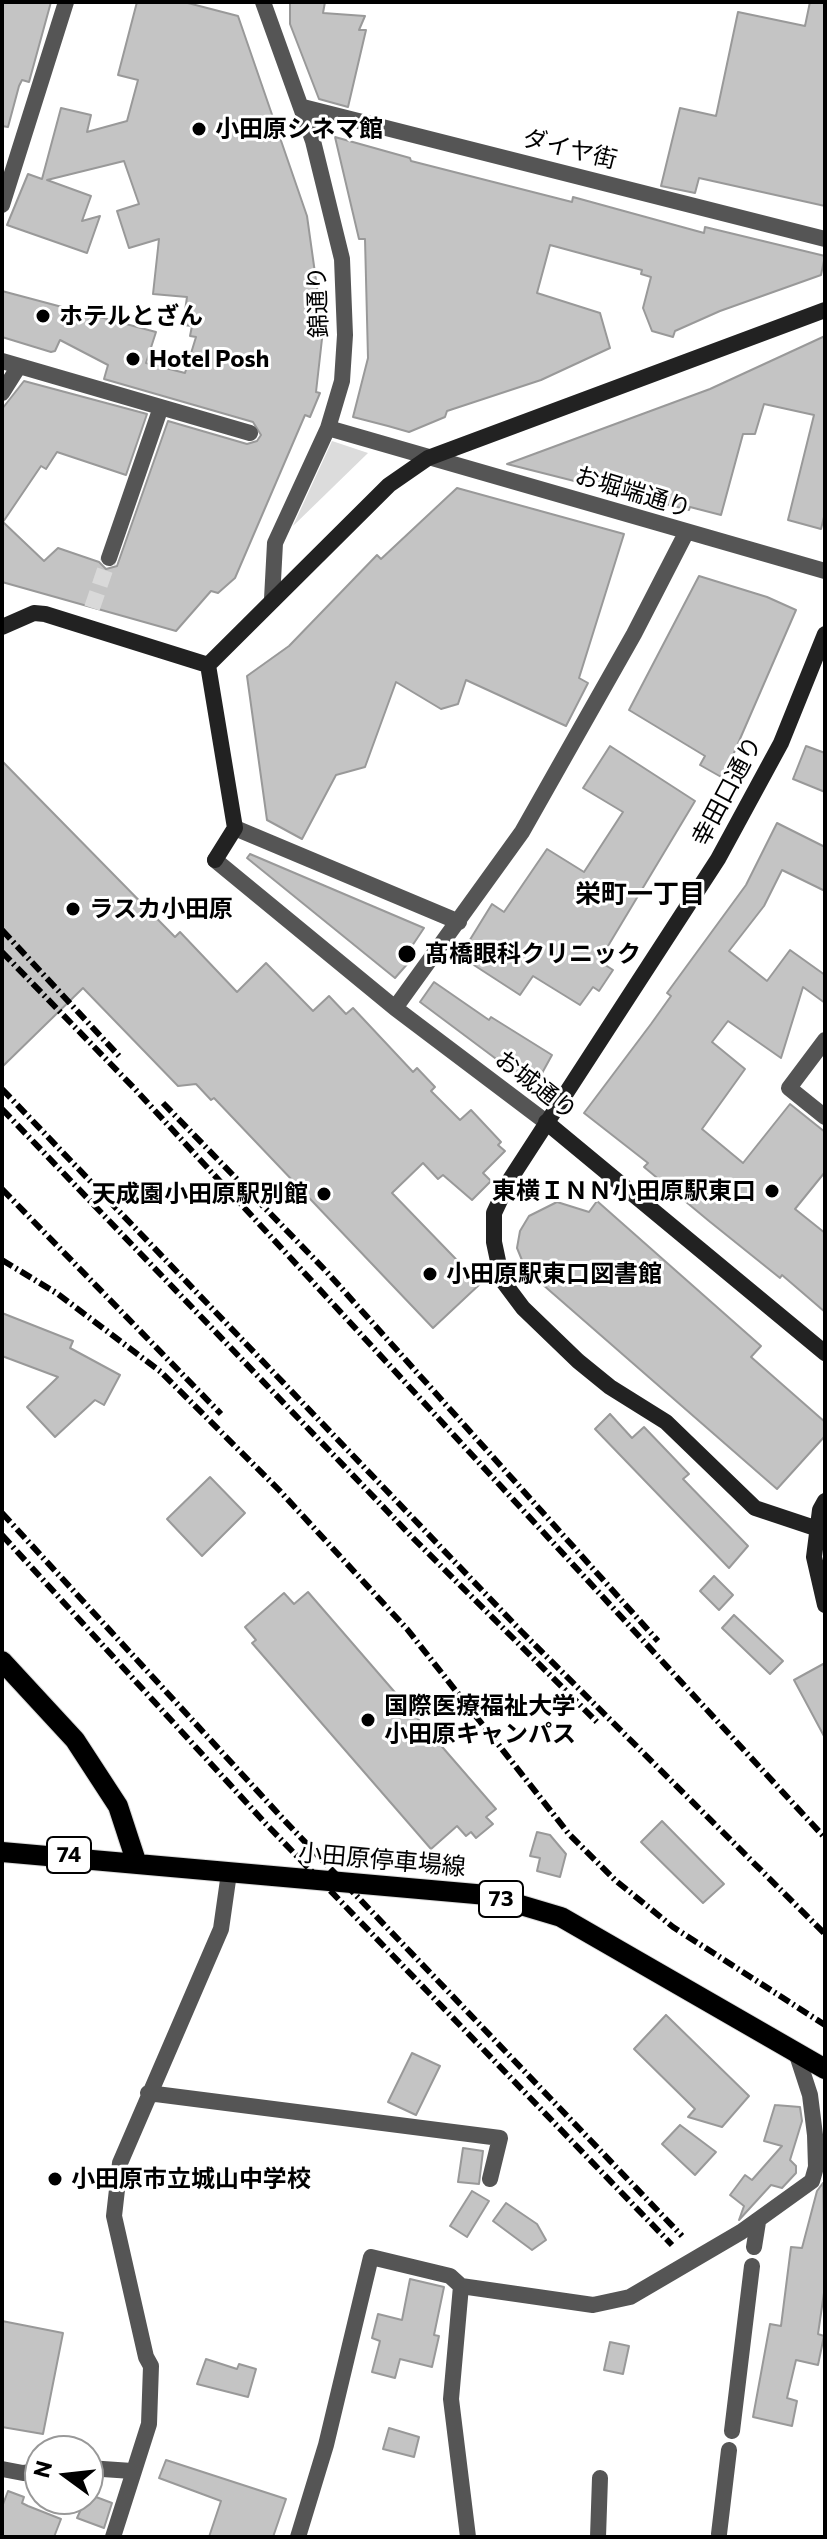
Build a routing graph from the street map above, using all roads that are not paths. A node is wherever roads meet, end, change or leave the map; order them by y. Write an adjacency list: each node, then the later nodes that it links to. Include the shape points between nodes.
1 (66, 2): 4 (street)
2 (263, 2): 3 (street, 錦通り)
3 (303, 107): 5 (street, ダイヤ街); 11 (street, 錦通り, via 342,259 342,381)
4 (2, 205)
5 (825, 239)
6 (825, 310): 13 (street)
7 (2, 361): 8 (street)
8 (19, 366): 9 (street); 10 (street)
9 (2, 393)
10 (161, 407): 12 (street); 15 (street)
11 (328, 428): 13 (street, お堀端通り); 17 (street, 錦通り, via 275,543)
12 (250, 433)
13 (428, 458): 14 (street, お堀端通り); 17 (street, via 389,485)
14 (686, 533): 16 (street, お堀端通り); 22 (street, via 522,832)
15 (109, 558)
16 (825, 571)
17 (272, 599): 20 (street)
18 (2, 627): 20 (street, via 34,613 45,614)
19 (825, 634): 26 (street, 幸田口通り, via 781,743 718,859)
20 (208, 665): 21 (street)
21 (235, 828): 22 (street); 23 (street, お城通り, via 215,860)
22 (459, 922): 23 (street)
23 (395, 1008): 26 (street, お城通り)
24 (825, 1040): 25 (street, via 789,1088)
25 (825, 1117)
26 (546, 1122): 27 (street, お城通り); 29 (street, 幸田口通り, via 494,1213 502,1280 578,1361 666,1422 755,1508)
27 (825, 1353)
28 (825, 1501): 29 (street)
29 (818, 1529): 30 (street, via 814,1557)
30 (825, 1605)
31 (2, 1661): 33 (main road, via 75,1740 118,1806)
32 (2, 1852): 33 (main road, 74)
33 (136, 1861): 34 (main road, 小田原停車場線 / 73)
34 (229, 1873): 35 (main road, 小田原停車場線 / 73, via 487,1895 561,1917); 37 (street, via 221,1929)
35 (796, 2052): 36 (main road, 小田原停車場線 / 73); 39 (street, via 810,2095 816,2167 805,2190)
36 (825, 2069)
37 (148, 2093): 38 (street, via 500,2138); 47 (street, via 120,2163 114,2216 151,2366 149,2424)
38 (490, 2179)
39 (758, 2222): 40 (street); 42 (street, via 630,2297 593,2305)
40 (754, 2247)
41 (752, 2266): 43 (street)
42 (461, 2286): 52 (street, via 450,2276 371,2257); 53 (street, via 451,2399)
43 (732, 2431)
44 (729, 2450): 50 (street)
45 (2, 2469): 48 (street)
46 (104, 2469): 47 (street)
47 (132, 2471): 51 (street)
48 (24, 2473)
49 (600, 2478): 54 (street)
50 (719, 2534)
51 (113, 2537)
52 (298, 2537)
53 (468, 2537)
54 (598, 2537)

